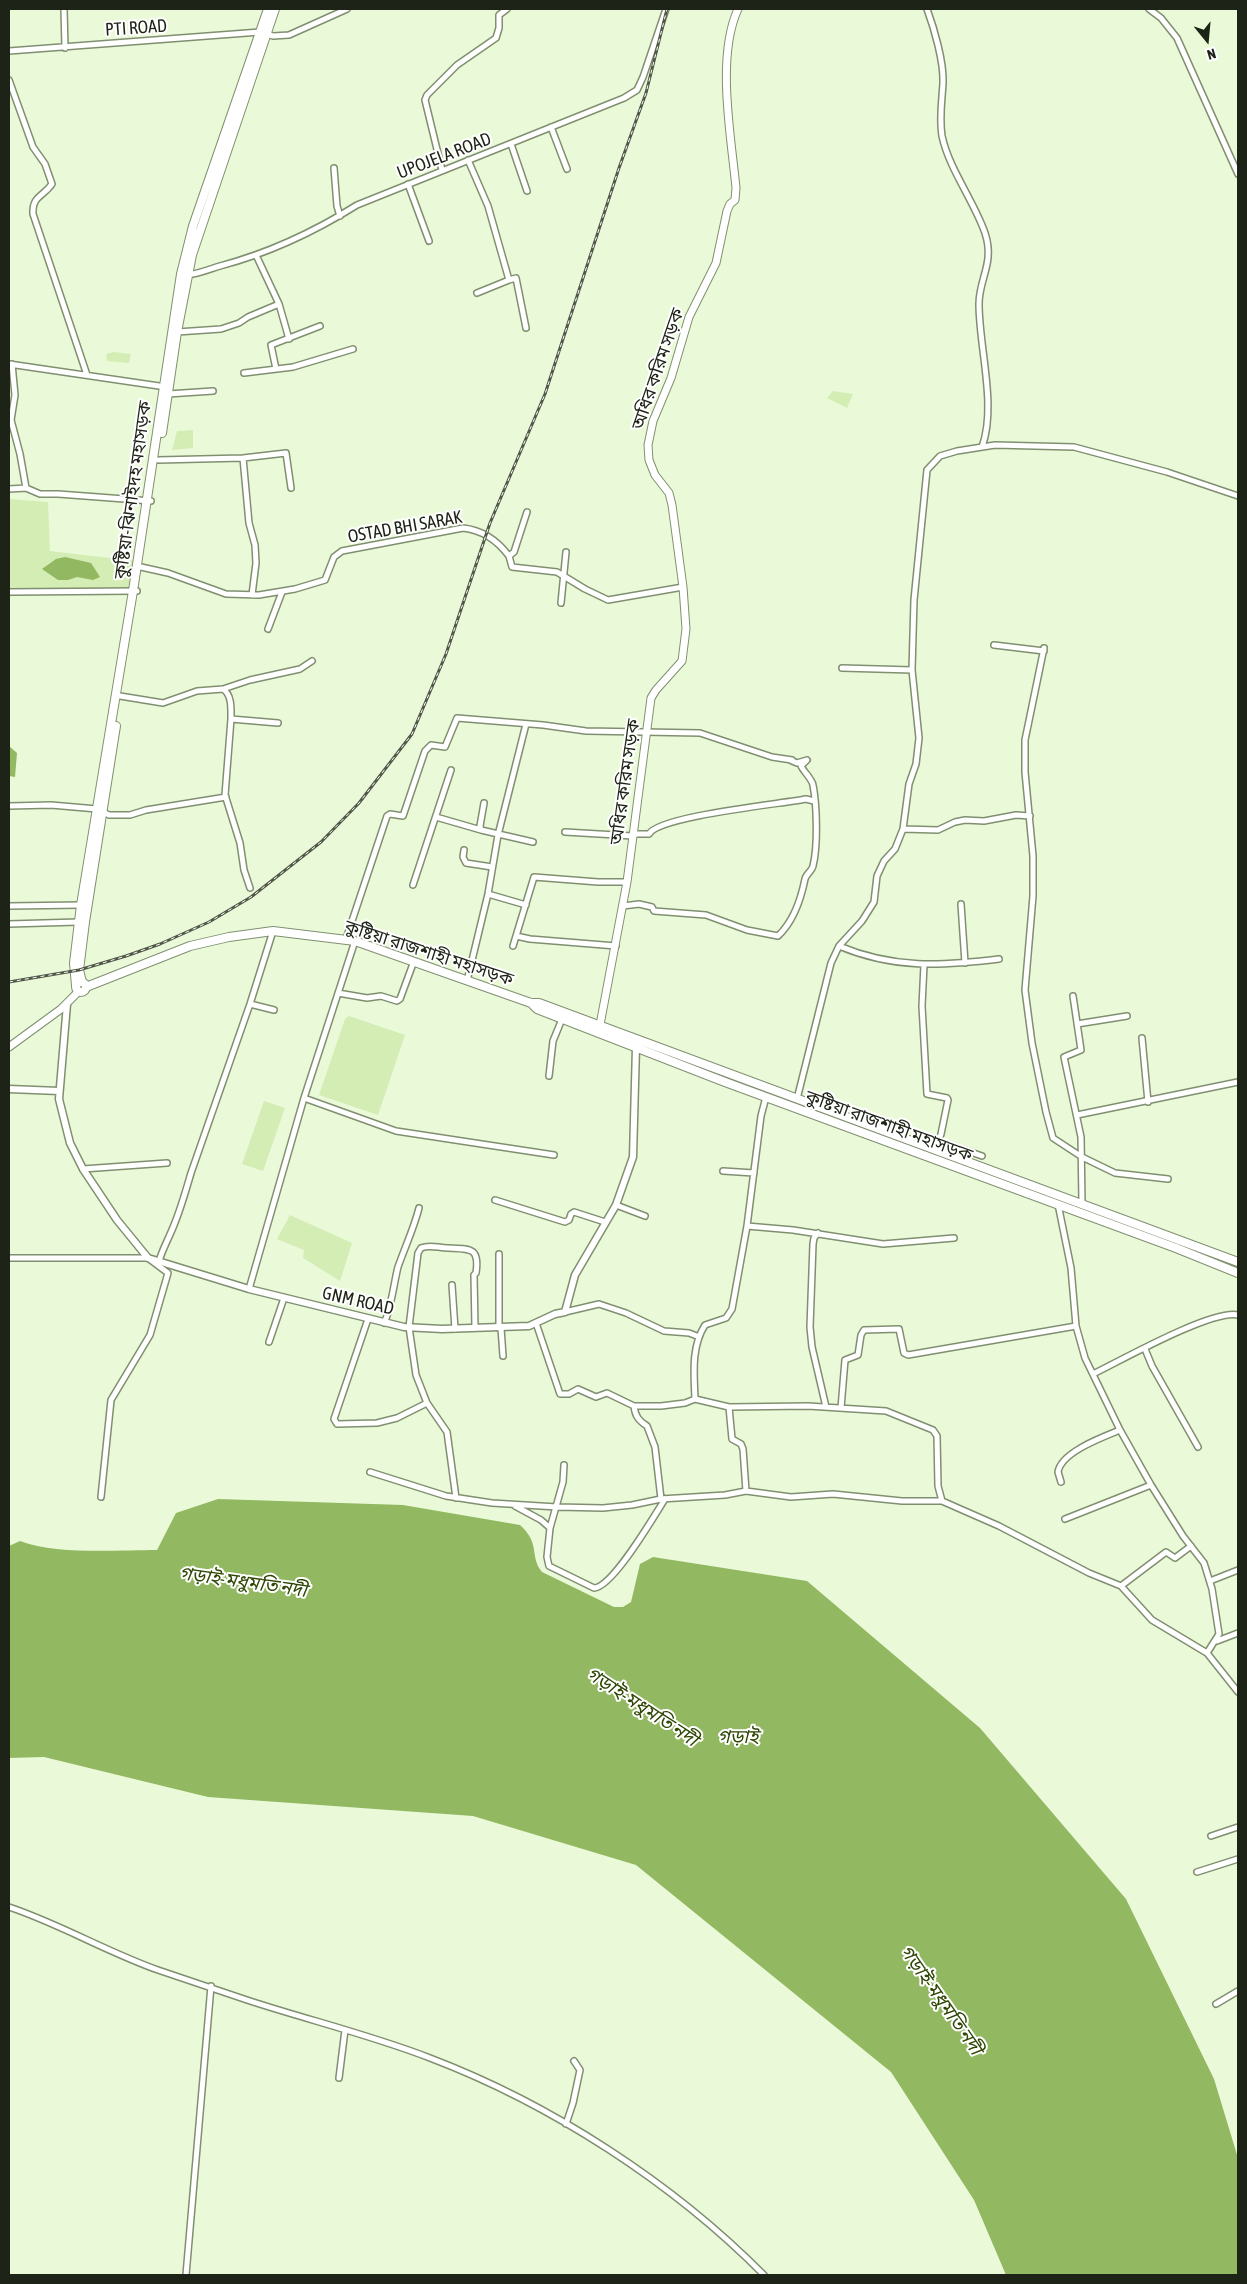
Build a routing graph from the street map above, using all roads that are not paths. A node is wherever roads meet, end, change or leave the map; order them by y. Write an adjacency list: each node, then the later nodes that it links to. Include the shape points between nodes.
1 (64, 9): 11 (street)
2 (268, 9): 10 (highway, কুষ্টিয়া-ঝিনাইদহ মহাসড়ক)
3 (274, 9): 10 (highway, কুষ্টিয়া-ঝিনাইদহ মহাসড়ক)
4 (347, 9): 10 (street, PTI ROAD, via 289,34 273,36)
5 (507, 9): 19 (street, via 499,15 496,38 457,65 425,100)
6 (666, 9): 14 (street, UPOJELA ROAD, via 637,90)
7 (738, 9): 55 (main road, অধির করিম সড়ক, via 730,25 727,55 735,200 727,211 716,263 690,317 671,378 653,421 648,445 649,460 670,499)
8 (927, 9): 41 (street, via 944,81 940,108 946,152 985,234 989,263 979,303 986,366 987,432)
9 (1149, 9): 20 (street, via 1177,38)
10 (263, 33): 11 (street, PTI ROAD); 26 (highway, কুষ্টিয়া-ঝিনাইদহ মহাসড়ক)
11 (65, 48): 12 (street, PTI ROAD)
12 (9, 52)
13 (9, 80): 38 (street, via 26,131 45,164 52,184 32,205 33,214)
14 (552, 127): 15 (street, UPOJELA ROAD); 18 (street)
15 (511, 144): 16 (street, UPOJELA ROAD); 22 (street)
16 (468, 160): 19 (street, UPOJELA ROAD); 27 (street, via 488,206)
17 (334, 168): 23 (street)
18 (567, 169)
19 (442, 170): 21 (street, UPOJELA ROAD)
20 (1238, 174)
21 (408, 184): 23 (street, UPOJELA ROAD, via 357,205); 24 (street)
22 (527, 191)
23 (340, 216): 25 (street, UPOJELA ROAD)
24 (429, 241)
25 (256, 255): 26 (street, UPOJELA ROAD); 29 (street)
26 (185, 274): 32 (highway, কুষ্টিয়া-ঝিনাইদহ মহাসড়ক); 39 (highway, কুষ্টিয়া-ঝিনাইদহ মহাসড়ক)
27 (509, 280): 28 (street); 31 (street, via 516,278)
28 (477, 293)
29 (279, 304): 32 (street, via 221,329); 33 (street)
30 (320, 326): 33 (street)
31 (526, 328)
32 (177, 332): 39 (highway, কুষ্টিয়া-ঝিনাইদহ মহাসড়ক)
33 (289, 339): 36 (street, via 271,345)
34 (353, 349): 36 (street, via 294,367)
35 (10, 364): 38 (street); 45 (street, via 15,395 11,420)
36 (276, 369): 37 (street)
37 (244, 373)
38 (87, 376): 39 (street)
39 (166, 390): 40 (street); 43 (highway, কুষ্টিয়া-ঝিনাইদহ মহাসড়ক); 48 (highway, কুষ্টিয়া-ঝিনাইদহ মহাসড়ক)
40 (212, 391)
41 (982, 447): 47 (street, via 1074,446); 66 (street, via 940,456 927,470 914,600)
42 (242, 458): 43 (street); 46 (street, via 286,453); 59 (street, via 255,545)
43 (158, 460): 48 (highway, কুষ্টিয়া-ঝিনাইদহ মহাসড়ক)
44 (9, 488): 45 (street)
45 (26, 488): 48 (street, via 40,494)
46 (291, 488)
47 (1238, 496)
48 (148, 501): 50 (highway, কুষ্টিয়া-ঝিনাইদহ মহাসড়ক)
49 (527, 512): 52 (street, via 514,552)
50 (141, 551): 53 (highway, কুষ্টিয়া-ঝিনাইদহ মহাসড়ক); 56 (highway, কুষ্টিয়া-ঝিনাইদহ মহাসড়ক)
51 (566, 552): 54 (street)
52 (509, 556): 54 (street, via 512,567 558,572); 58 (street, OSTAD BHI SARAK, via 491,538 463,528 342,552 334,557 325,580)
53 (141, 567): 56 (highway, কুষ্টিয়া-ঝিনাইদহ মহাসড়ক); 59 (street, OSTAD BHI SARAK, via 226,594)
54 (565, 576): 55 (street, via 608,600); 60 (street)
55 (683, 587): 72 (main road, অধির করিম সড়ক, via 686,629 683,659 651,698)
56 (135, 591): 57 (street); 63 (highway, কুষ্টিয়া-ঝিনাইদহ মহাসড়ক)
57 (9, 592)
58 (282, 592): 59 (street, OSTAD BHI SARAK); 61 (street)
59 (252, 595)
60 (561, 603)
61 (268, 629)
62 (994, 645): 79 (street, via 1044,649 1025,740)
63 (125, 651): 68 (highway, কুষ্টিয়া-ঝিনাইদহ মহাসড়ক); 78 (highway, কুষ্টিয়া-ঝিনাইদহ মহাসড়ক)
64 (312, 661): 67 (street, via 300,669)
65 (842, 668): 66 (street)
66 (912, 670): 81 (street, via 919,738)
67 (223, 689): 68 (street, via 197,691 163,703); 69 (street, via 229,696)
68 (120, 696): 78 (highway, কুষ্টিয়া-ঝিনাইদহ মহাসড়ক)
69 (231, 719): 70 (street); 74 (street)
70 (278, 723)
71 (526, 724): 72 (street, via 586,731); 84 (street); 104 (street, via 461,717 454,722 445,747 428,746 402,816 388,816)
72 (647, 732): 75 (street, via 700,733 797,763 808,760 801,766 813,783); 85 (main road, অধির করিম সড়ক)
73 (451, 770): 80 (street)
74 (226, 797): 78 (street, via 130,815 109,815); 92 (street)
75 (814, 802): 85 (street, via 806,799 698,816 664,823 649,834); 98 (street, via 817,822 813,867 805,877 805,887 795,912 778,936 747,930 706,915 654,911 652,907 639,904)
76 (484, 803): 82 (street)
77 (9, 806): 78 (street, via 51,805)
78 (100, 811): 89 (highway, কুষ্টিয়া-ঝিনাইদহ মহাসড়ক)
79 (1030, 816): 81 (street, via 965,820 938,830); 143 (street, via 1033,896 1025,1001 1051,1134)
80 (436, 817): 82 (street); 91 (street)
81 (903, 829): 108 (street, via 895,849 877,876 870,910)
82 (481, 830): 84 (street)
83 (565, 832): 85 (street)
84 (498, 835): 86 (street); 88 (street)
85 (633, 835): 90 (main road, অধির করিম সড়ক)
86 (533, 842)
87 (464, 850): 88 (street, via 466,863)
88 (492, 867): 93 (street)
89 (88, 882): 95 (highway, কুষ্টিয়া-ঝিনাইদহ মহাসড়ক); 103 (highway, কুষ্টিয়া-ঝিনাইদহ মহাসড়ক)
90 (627, 882): 96 (street, via 536,876); 98 (main road, অধির করিম সড়ক)
91 (413, 885)
92 (250, 888)
93 (488, 894): 96 (street); 113 (street)
94 (961, 904): 111 (street)
95 (81, 905): 97 (street); 99 (highway, কুষ্টিয়া-ঝিনাইদহ মহাসড়ক)
96 (526, 905): 102 (street)
97 (9, 906)
98 (623, 906): 107 (main road, অধির করিম সড়ক)
99 (78, 922): 100 (street); 103 (highway, কুষ্টিয়া-ঝিনাইদহ মহাসড়ক)
100 (9, 924)
101 (273, 931): 104 (highway, কুষ্টিয়া রাজশাহী মহাসড়ক); 114 (highway, কুষ্টিয়া রাজশাহী মহাসড়ক, via 190,946); 119 (street)
102 (516, 936): 106 (street); 107 (street)
103 (80, 938): 114 (highway, কুষ্টিয়া-ঝিনাইদহ মহাসড়ক)
104 (346, 939): 105 (highway, কুষ্টিয়া রাজশাহী মহাসড়ক)
105 (355, 941): 110 (highway, কুষ্টিয়া রাজশাহী মহাসড়ক); 115 (street)
106 (513, 946)
107 (616, 946): 124 (main road, অধির করিম সড়ক)
108 (839, 946): 112 (street, via 877,960); 135 (street, via 831,963)
109 (999, 959): 111 (street)
110 (414, 962): 113 (highway, কুষ্টিয়া রাজশাহী মহাসড়ক); 115 (street, via 398,1000)
111 (965, 963): 112 (street)
112 (924, 965): 138 (street, via 922,1006 927,1094 948,1100)
113 (467, 981): 117 (highway, কুষ্টিয়া রাজশাহী মহাসড়ক)
114 (81, 986): 118 (main road)
115 (338, 993): 134 (street)
116 (1072, 996): 123 (street)
117 (531, 1003): 122 (highway, কুষ্টিয়া রাজশাহী মহাসড়ক, via 537,1009); 124 (highway, কুষ্টিয়া রাজশাহী মহাসড়ক, via 540,1003)
118 (67, 1004): 126 (main road); 131 (street)
119 (250, 1004): 120 (street); 164 (street)
120 (274, 1010)
121 (1127, 1016): 123 (street)
122 (562, 1019): 124 (highway, কুষ্টিয়া রাজশাহী মহাসড়ক); 128 (street, via 553,1041)
123 (1077, 1024): 137 (street, via 1081,1050 1064,1057)
124 (599, 1030): 127 (highway, কুষ্টিয়া রাজশাহী মহাসড়ক); 133 (highway, কুষ্টিয়া রাজশাহী মহাসড়ক)
125 (1142, 1038): 136 (street)
126 (9, 1047)
127 (636, 1047): 132 (highway, কুষ্টিয়া রাজশাহী মহাসড়ক); 153 (street, via 633,1157)
128 (549, 1076)
129 (1238, 1082): 136 (street)
130 (9, 1090): 131 (street)
131 (59, 1091): 145 (street, via 70,1143)
132 (766, 1097): 133 (highway, কুষ্টিয়া রাজশাহী মহাসড়ক); 147 (street)
133 (778, 1097): 135 (highway, কুষ্টিয়া রাজশাহী মহাসড়ক); 139 (highway, কুষ্টিয়া রাজশাহী মহাসড়ক)
134 (304, 1098): 141 (street, via 396,1131); 168 (street)
135 (797, 1099): 139 (highway, কুষ্টিয়া রাজশাহী মহাসড়ক)
136 (1148, 1102): 137 (street)
137 (1078, 1116): 143 (street)
138 (939, 1141): 140 (street); 142 (street)
139 (902, 1142): 140 (highway, কুষ্টিয়া রাজশাহী মহাসড়ক); 149 (highway, কুষ্টিয়া রাজশাহী মহাসড়ক)
140 (935, 1151): 149 (highway, কুষ্টিয়া রাজশাহী মহাসড়ক)
141 (554, 1155)
142 (982, 1156)
143 (1082, 1157): 148 (street, via 1116,1173); 152 (street)
144 (168, 1163): 145 (street)
145 (83, 1169): 163 (street, via 117,1220)
146 (723, 1171): 147 (street)
147 (754, 1173): 158 (street)
148 (1168, 1179)
149 (1010, 1182): 151 (highway, কুষ্টিয়া রাজশাহী মহাসড়ক); 152 (highway, কুষ্টিয়া রাজশাহী মহাসড়ক)
150 (496, 1200): 157 (street, via 565,1222 574,1212)
151 (1058, 1204): 156 (highway, কুষ্টিয়া রাজশাহী মহাসড়ক); 175 (street, via 1071,1268)
152 (1082, 1204): 156 (highway, কুষ্টিয়া রাজশাহী মহাসড়ক)
153 (616, 1205): 155 (street); 157 (street)
154 (419, 1208): 173 (street)
155 (645, 1216)
156 (1106, 1218): 165 (highway, কুষ্টিয়া রাজশাহী মহাসড়ক); 166 (highway, কুষ্টিয়া রাজশাহী মহাসড়ক)
157 (605, 1222): 170 (street, via 575,1275)
158 (747, 1226): 159 (street); 180 (street, via 730,1314 721,1321 704,1325)
159 (818, 1233): 160 (street, via 883,1244); 188 (street, via 813,1244 810,1327)
160 (954, 1238)
161 (498, 1254): 178 (street)
162 (9, 1258): 163 (street)
163 (148, 1258): 164 (street, GNM ROAD); 198 (street, via 169,1276 150,1335 111,1400)
164 (159, 1261): 168 (street, GNM ROAD)
165 (1238, 1262)
166 (1238, 1273)
167 (452, 1285): 179 (street)
168 (250, 1289): 169 (street, GNM ROAD)
169 (284, 1298): 172 (street, GNM ROAD); 181 (street)
170 (565, 1312): 174 (street, GNM ROAD); 180 (street, via 599,1304 664,1331)
171 (1238, 1315): 182 (street, via 1206,1321)
172 (368, 1319): 173 (street, GNM ROAD); 186 (street, via 334,1419 337,1424 377,1423 398,1418)
173 (384, 1322): 176 (street, GNM ROAD)
174 (536, 1323): 178 (street, GNM ROAD); 187 (street, via 560,1394 578,1389 596,1396 607,1393)
175 (1076, 1326): 184 (street); 190 (street, via 908,1355 904,1353 899,1329 864,1330 858,1355 845,1360)
176 (409, 1327): 177 (street, via 418,1253 427,1245 462,1247 473,1250 477,1255); 179 (street, GNM ROAD); 186 (street, via 416,1375)
177 (475, 1328): 178 (street, GNM ROAD); 179 (street, GNM ROAD)
178 (500, 1328): 183 (street)
179 (455, 1329)
180 (697, 1336): 185 (street)
181 (269, 1342)
182 (1145, 1349): 184 (street); 192 (street)
183 (503, 1356)
184 (1093, 1374): 191 (street)
185 (695, 1399): 187 (street, via 661,1406); 189 (street)
186 (429, 1404): 199 (street, via 447,1432)
187 (634, 1406): 200 (street, via 655,1446)
188 (826, 1407): 189 (street); 190 (street)
189 (729, 1408): 197 (street, via 732,1439 741,1444)
190 (841, 1408): 201 (street, via 886,1411 933,1430 937,1436 938,1486)
191 (1120, 1430): 195 (street, via 1081,1448 1064,1460 1058,1472); 196 (street)
192 (1198, 1447)
193 (564, 1464): 203 (street)
194 (370, 1472): 199 (street)
195 (1061, 1482)
196 (1151, 1485): 204 (street); 206 (street)
197 (746, 1491): 200 (street); 201 (street, via 791,1497 833,1494)
198 (101, 1497)
199 (456, 1498): 202 (street)
200 (663, 1499): 203 (street, via 603,1508); 205 (street, via 619,1568 598,1588 549,1566)
201 (942, 1502): 209 (street)
202 (511, 1504): 203 (street); 205 (street, via 542,1520)
203 (557, 1507): 205 (street)
204 (1065, 1519)
205 (550, 1528)
206 (1191, 1546): 208 (street, via 1204,1562); 209 (street, via 1175,1558 1166,1552)
207 (1238, 1570): 208 (street)
208 (1210, 1581): 211 (street)
209 (1121, 1586): 212 (street, via 1156,1623)
210 (1238, 1633): 211 (street)
211 (1217, 1640): 212 (street)
212 (1207, 1653): 213 (street)
213 (1238, 1692)
214 (1238, 1827): 215 (street)
215 (1211, 1836)
216 (1238, 1859): 217 (street)
217 (1197, 1872)
218 (9, 1907): 219 (street, via 156,1969)
219 (210, 1986): 222 (street); 226 (street)
220 (1238, 1991): 221 (street)
221 (1216, 2004)
222 (345, 2030): 224 (street); 225 (street, via 431,2058 521,2098)
223 (574, 2061): 225 (street, via 580,2070)
224 (339, 2078)
225 (566, 2124): 227 (street, via 641,2171 692,2209)
226 (186, 2275)
227 (764, 2275)

